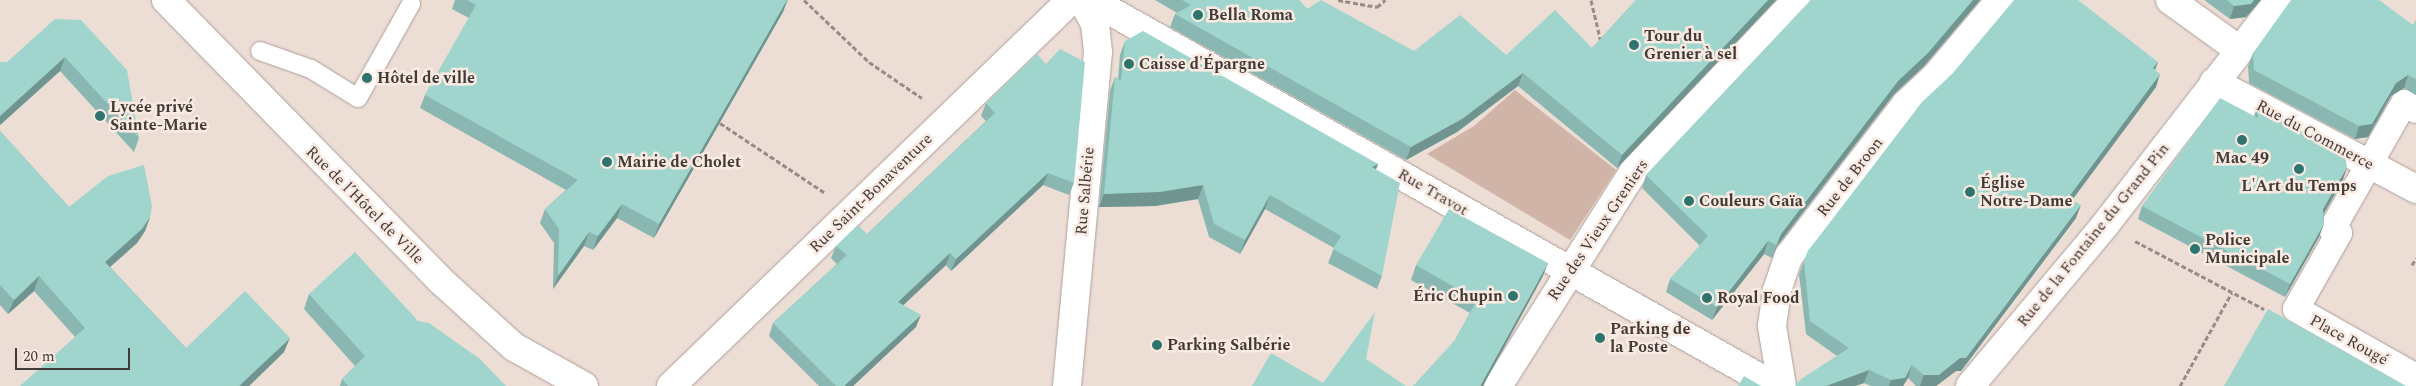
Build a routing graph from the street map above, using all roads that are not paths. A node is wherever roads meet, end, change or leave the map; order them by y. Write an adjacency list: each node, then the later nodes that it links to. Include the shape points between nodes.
1 (166, 0): 18 (street, Rue de l’Hôtel de Ville, via 440,280 514,348)
2 (1071, 0): 19 (street, Rue Saint-Bonaventure)
3 (1082, 0): 20 (street, Rue Salbérie, via 1095,24 1098,52)
4 (1091, 0): 16 (street, Rue Travot)
5 (1797, 0): 16 (street, Rue des Vieux Greniers, via 1634,170)
6 (2000, 0): 23 (street, Rue de Broon, via 1935,76 1906,104 1789,256 1776,290 1772,326)
7 (2170, 0): 10 (street)
8 (2279, 0): 10 (street, Rue de la Fontaine du Grand Pin)
9 (411, 4): 11 (lane, via 358,98 311,69)
10 (2238, 49): 12 (street, Rue de la Fontaine du Grand Pin)
11 (260, 51)
12 (2214, 82): 14 (street, Rue du Commerce); 24 (street, Rue de la Fontaine du Grand Pin, via 2105,226)
13 (2416, 110): 14 (street, Place Rougé, via 2404,102)
14 (2369, 164): 15 (street, Rue du Commerce); 17 (street, Place Rougé, via 2332,229 2339,233 2296,310)
15 (2416, 189)
16 (1569, 270): 21 (street, Rue des Vieux Greniers); 22 (street, Rue Travot)
17 (2416, 377)
18 (584, 386)
19 (671, 386)
20 (1067, 386)
21 (1498, 386)
22 (1774, 386)
23 (1782, 386)
24 (1970, 386)

